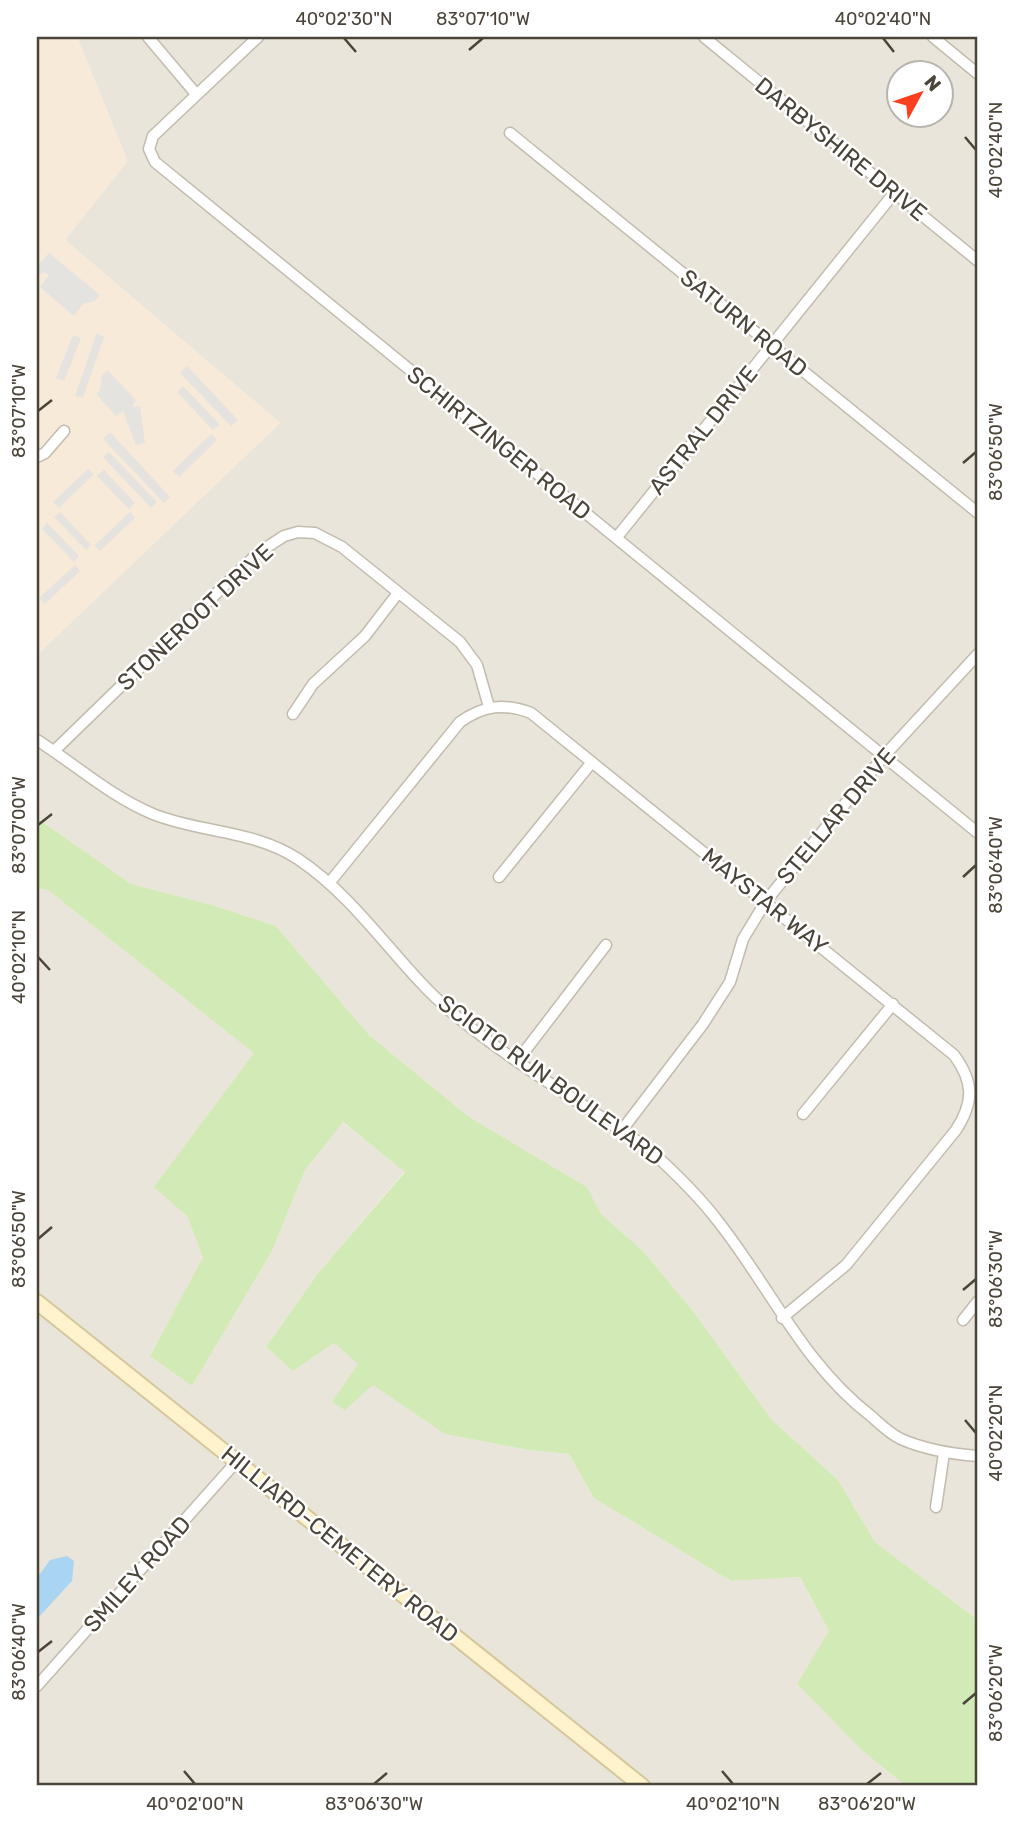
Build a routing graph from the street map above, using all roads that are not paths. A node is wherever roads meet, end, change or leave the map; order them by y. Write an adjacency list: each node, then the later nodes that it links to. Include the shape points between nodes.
1 (148, 37): 6 (street)
2 (258, 37): 6 (street, SCHIRTZINGER ROAD)
3 (704, 37): 8 (street, DARBYSHIRE DRIVE)
4 (933, 37): 5 (street)
5 (978, 74)
6 (196, 94): 14 (street, SCHIRTZINGER ROAD, via 150,139 149,154 155,162)
7 (510, 133): 10 (street, SATURN ROAD)
8 (895, 192): 9 (street, DARBYSHIRE DRIVE); 10 (street, ASTRAL DRIVE)
9 (978, 261)
10 (771, 346): 13 (street, SATURN ROAD); 14 (street, ASTRAL DRIVE)
11 (64, 431): 12 (street)
12 (37, 457)
13 (978, 513)
14 (617, 537): 21 (street, SCHIRTZINGER ROAD)
15 (398, 593): 17 (street, STONEROOT DRIVE, via 470,653); 18 (street, via 365,635 313,684); 20 (street, STONEROOT DRIVE, via 329,539 298,532 284,537 258,553)
16 (978, 654): 21 (street, STELLAR DRIVE)
17 (489, 706): 22 (street, MAYSTAR WAY, via 531,713); 25 (street, via 472,713 450,733)
18 (293, 713)
19 (37, 740): 20 (street, SCIOTO RUN BOULEVARD)
20 (54, 751): 25 (street, SCIOTO RUN BOULEVARD, via 121,799 156,815 250,837 295,857)
21 (884, 756): 23 (street, SCHIRTZINGER ROAD); 26 (street, STELLAR DRIVE)
22 (592, 762): 24 (street); 26 (street, MAYSTAR WAY)
23 (978, 833)
24 (499, 877)
25 (330, 882): 29 (street, SCIOTO RUN BOULEVARD, via 418,980)
26 (766, 901): 28 (street, MAYSTAR WAY); 32 (street, STELLAR DRIVE, via 743,939 730,982 704,1024)
27 (606, 945): 29 (street)
28 (892, 1004): 30 (street, MAYSTAR WAY, via 954,1055 967,1077); 31 (street)
29 (518, 1060): 32 (street, SCIOTO RUN BOULEVARD)
30 (974, 1105): 35 (street, MAYSTAR WAY, via 862,1247)
31 (803, 1114)
32 (622, 1130): 35 (street, SCIOTO RUN BOULEVARD, via 672,1169 718,1220)
33 (978, 1301): 36 (street)
34 (37, 1302): 39 (main road, HILLIARD-CEMETERY ROAD)
35 (782, 1318): 37 (street, SCIOTO RUN BOULEVARD, via 858,1406 899,1438)
36 (963, 1320)
37 (944, 1453): 38 (street, SCIOTO RUN BOULEVARD); 40 (street)
38 (978, 1456)
39 (237, 1461): 41 (street, SMILEY ROAD); 42 (main road, HILLIARD-CEMETERY ROAD)
40 (936, 1507)
41 (37, 1686)
42 (642, 1786)

